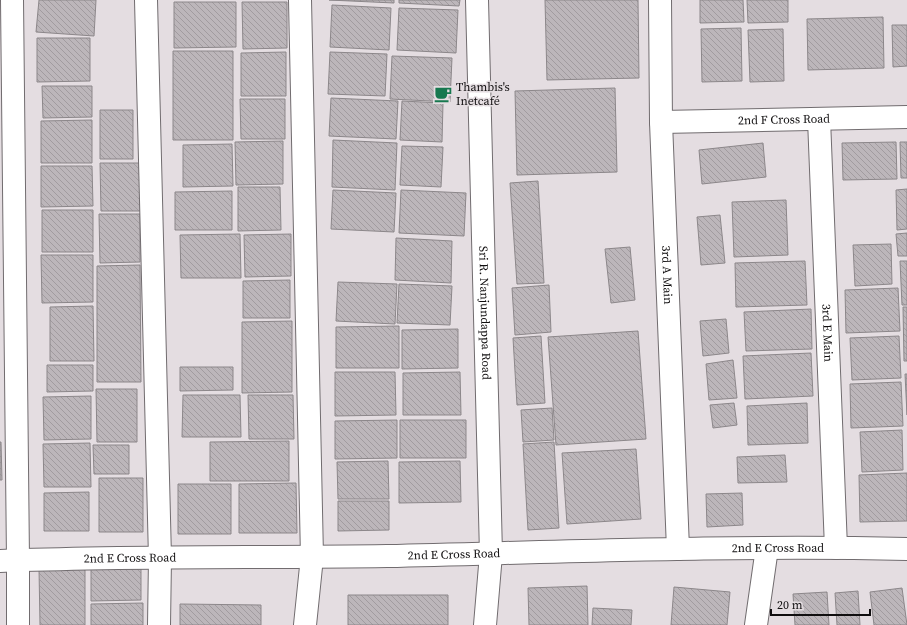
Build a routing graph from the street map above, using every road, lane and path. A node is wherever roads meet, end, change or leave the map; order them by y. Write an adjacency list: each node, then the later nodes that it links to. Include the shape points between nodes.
1 (12, 0): 16 (street)
2 (146, 0): 15 (street)
3 (300, 0): 14 (street)
4 (477, 0): 13 (street, Sri R. Nanjundappa Road)
5 (660, 0): 8 (street, 3rd A Main)
6 (907, 117): 7 (street, 2nd F Cross Road)
7 (819, 119): 8 (street, 2nd F Cross Road); 10 (street, 3rd E Main)
8 (661, 122): 11 (street, 3rd A Main)
9 (767, 548): 10 (street, 2nd E Cross Road); 11 (street, 2nd E Cross Road); 21 (street)
10 (836, 548): 12 (street, 2nd E Cross Road)
11 (678, 549): 13 (street, 2nd E Cross Road)
12 (907, 549)
13 (491, 554): 14 (street, 2nd E Cross Road); 20 (street, Sri R. Nanjundappa Road)
14 (312, 557): 15 (street, 2nd E Cross Road); 19 (street)
15 (160, 558): 16 (street, 2nd E Cross Road); 18 (street)
16 (9, 560): 17 (street)
17 (18, 625)
18 (159, 625)
19 (305, 625)
20 (485, 625)
21 (756, 625)

